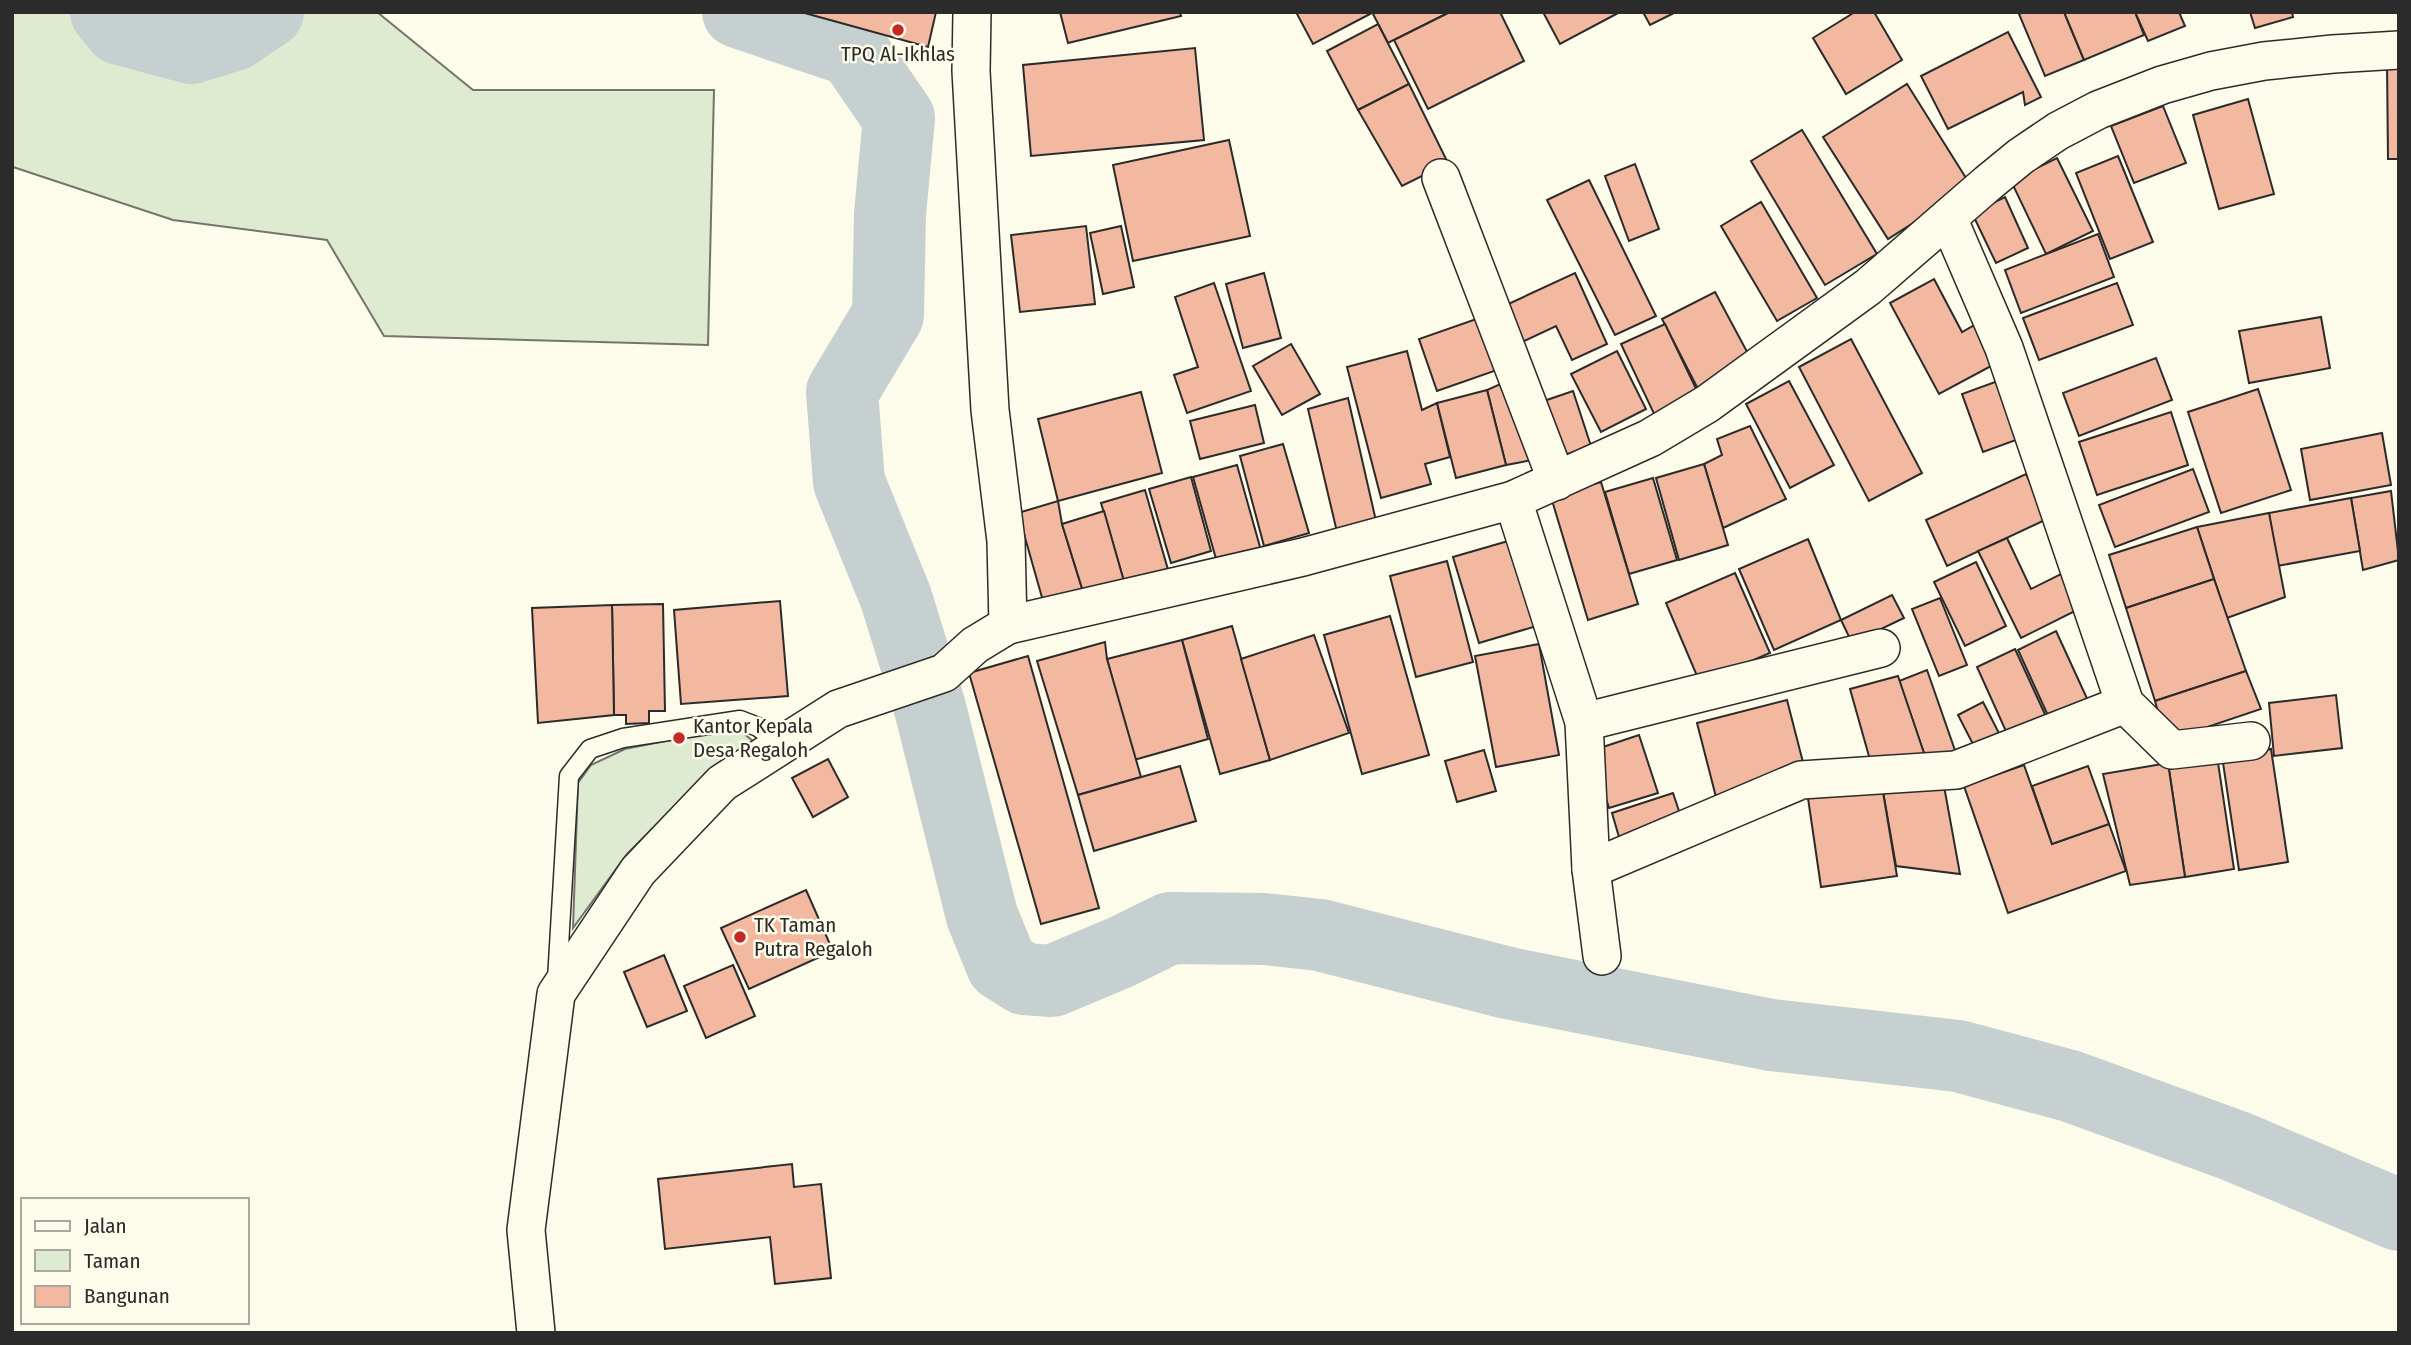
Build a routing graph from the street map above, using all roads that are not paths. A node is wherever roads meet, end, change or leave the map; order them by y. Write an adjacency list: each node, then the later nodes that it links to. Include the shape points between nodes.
1 (972, 12): 7 (street, via 971,71 990,410 1006,541)
2 (2399, 50): 4 (street, via 2264,61 2162,85 2058,131)
3 (1441, 178): 5 (street)
4 (1948, 218): 5 (street, via 1868,287 1707,404 1650,438); 9 (street, via 2004,348)
5 (1558, 481): 6 (street)
6 (1513, 500): 7 (street, via 1303,557); 10 (street)
7 (1008, 625): 12 (street, via 975,645 944,673 838,709)
8 (1881, 648): 10 (street)
9 (2125, 704): 11 (street, via 2172,750); 13 (street, via 1956,770 1801,780)
10 (1584, 722): 13 (street)
11 (2251, 741)
12 (781, 745): 15 (street, via 722,783 638,871); 15 (lane, via 740,720 623,738 590,749 569,776)
13 (1591, 869): 14 (street)
14 (1602, 957)
15 (556, 994): 16 (street, via 526,1230)
16 (536, 1333)

